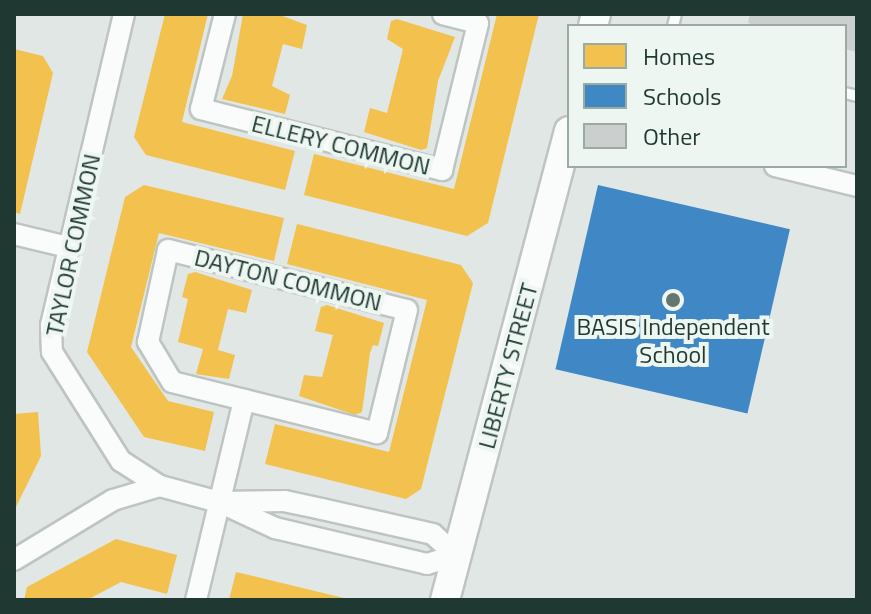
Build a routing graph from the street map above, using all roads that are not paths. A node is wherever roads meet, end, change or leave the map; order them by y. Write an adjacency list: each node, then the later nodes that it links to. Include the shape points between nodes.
1 (124, 14): 8 (street, TAYLOR COMMON)
2 (225, 14): 3 (street, ELLERY COMMON, via 201,109 442,170 478,23)
3 (443, 14)
4 (567, 139): 14 (street, LIBERTY STREET)
5 (783, 168): 6 (street)
6 (857, 186)
7 (14, 234): 8 (street)
8 (68, 247): 10 (street, TAYLOR COMMON, via 51,326 52,352 121,461)
9 (244, 400): 9 (street, DAYTON COMMON, via 377,433 407,310 168,250 148,342 172,382); 11 (street)
10 (160, 486): 11 (street); 15 (street, via 113,500)
11 (219, 502): 12 (street, via 285,501); 13 (street, via 275,528); 16 (street)
12 (322, 509): 13 (street); 14 (street, via 433,534)
13 (316, 537): 14 (street, via 427,564)
14 (456, 555): 17 (street, LIBERTY STREET)
15 (14, 560)
16 (196, 600)
17 (445, 600)

